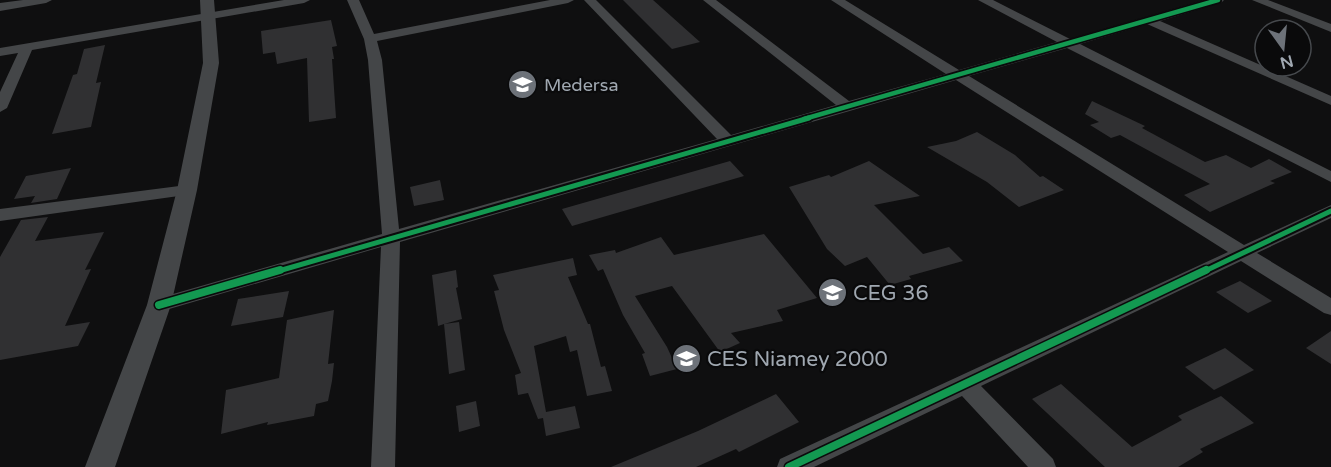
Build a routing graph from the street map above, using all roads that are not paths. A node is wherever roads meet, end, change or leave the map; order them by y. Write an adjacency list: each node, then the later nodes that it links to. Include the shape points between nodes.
1 (46, 0): 11 (street)
2 (304, 0): 12 (street)
3 (353, 0): 15 (street)
4 (568, 0): 15 (street)
5 (590, 0): 23 (street)
6 (709, 0): 21 (street)
7 (837, 0): 19 (street)
8 (984, 0): 16 (street)
9 (1218, 0): 13 (street)
10 (1257, 0): 14 (street)
11 (0, 7)
12 (207, 9): 17 (street); 25 (street, via 211,63)
13 (1148, 20): 16 (street); 20 (street)
14 (1331, 28)
15 (370, 39): 28 (street)
16 (1068, 43): 19 (street); 24 (street)
17 (27, 47): 18 (street); 22 (street)
18 (0, 52)
19 (957, 75): 21 (street); 29 (street)
20 (1331, 101)
21 (847, 107): 23 (street)
22 (0, 108)
23 (728, 141): 28 (street)
24 (1331, 177)
25 (187, 190): 27 (street); 30 (street)
26 (1331, 211): 29 (street)
27 (0, 215)
28 (391, 238): 30 (street); 34 (street)
29 (1242, 253): 31 (street); 32 (street)
30 (159, 305): 33 (street)
31 (1331, 308)
32 (965, 384): 35 (street); 36 (street)
33 (100, 467)
34 (383, 467)
35 (789, 467)
36 (1044, 467)

